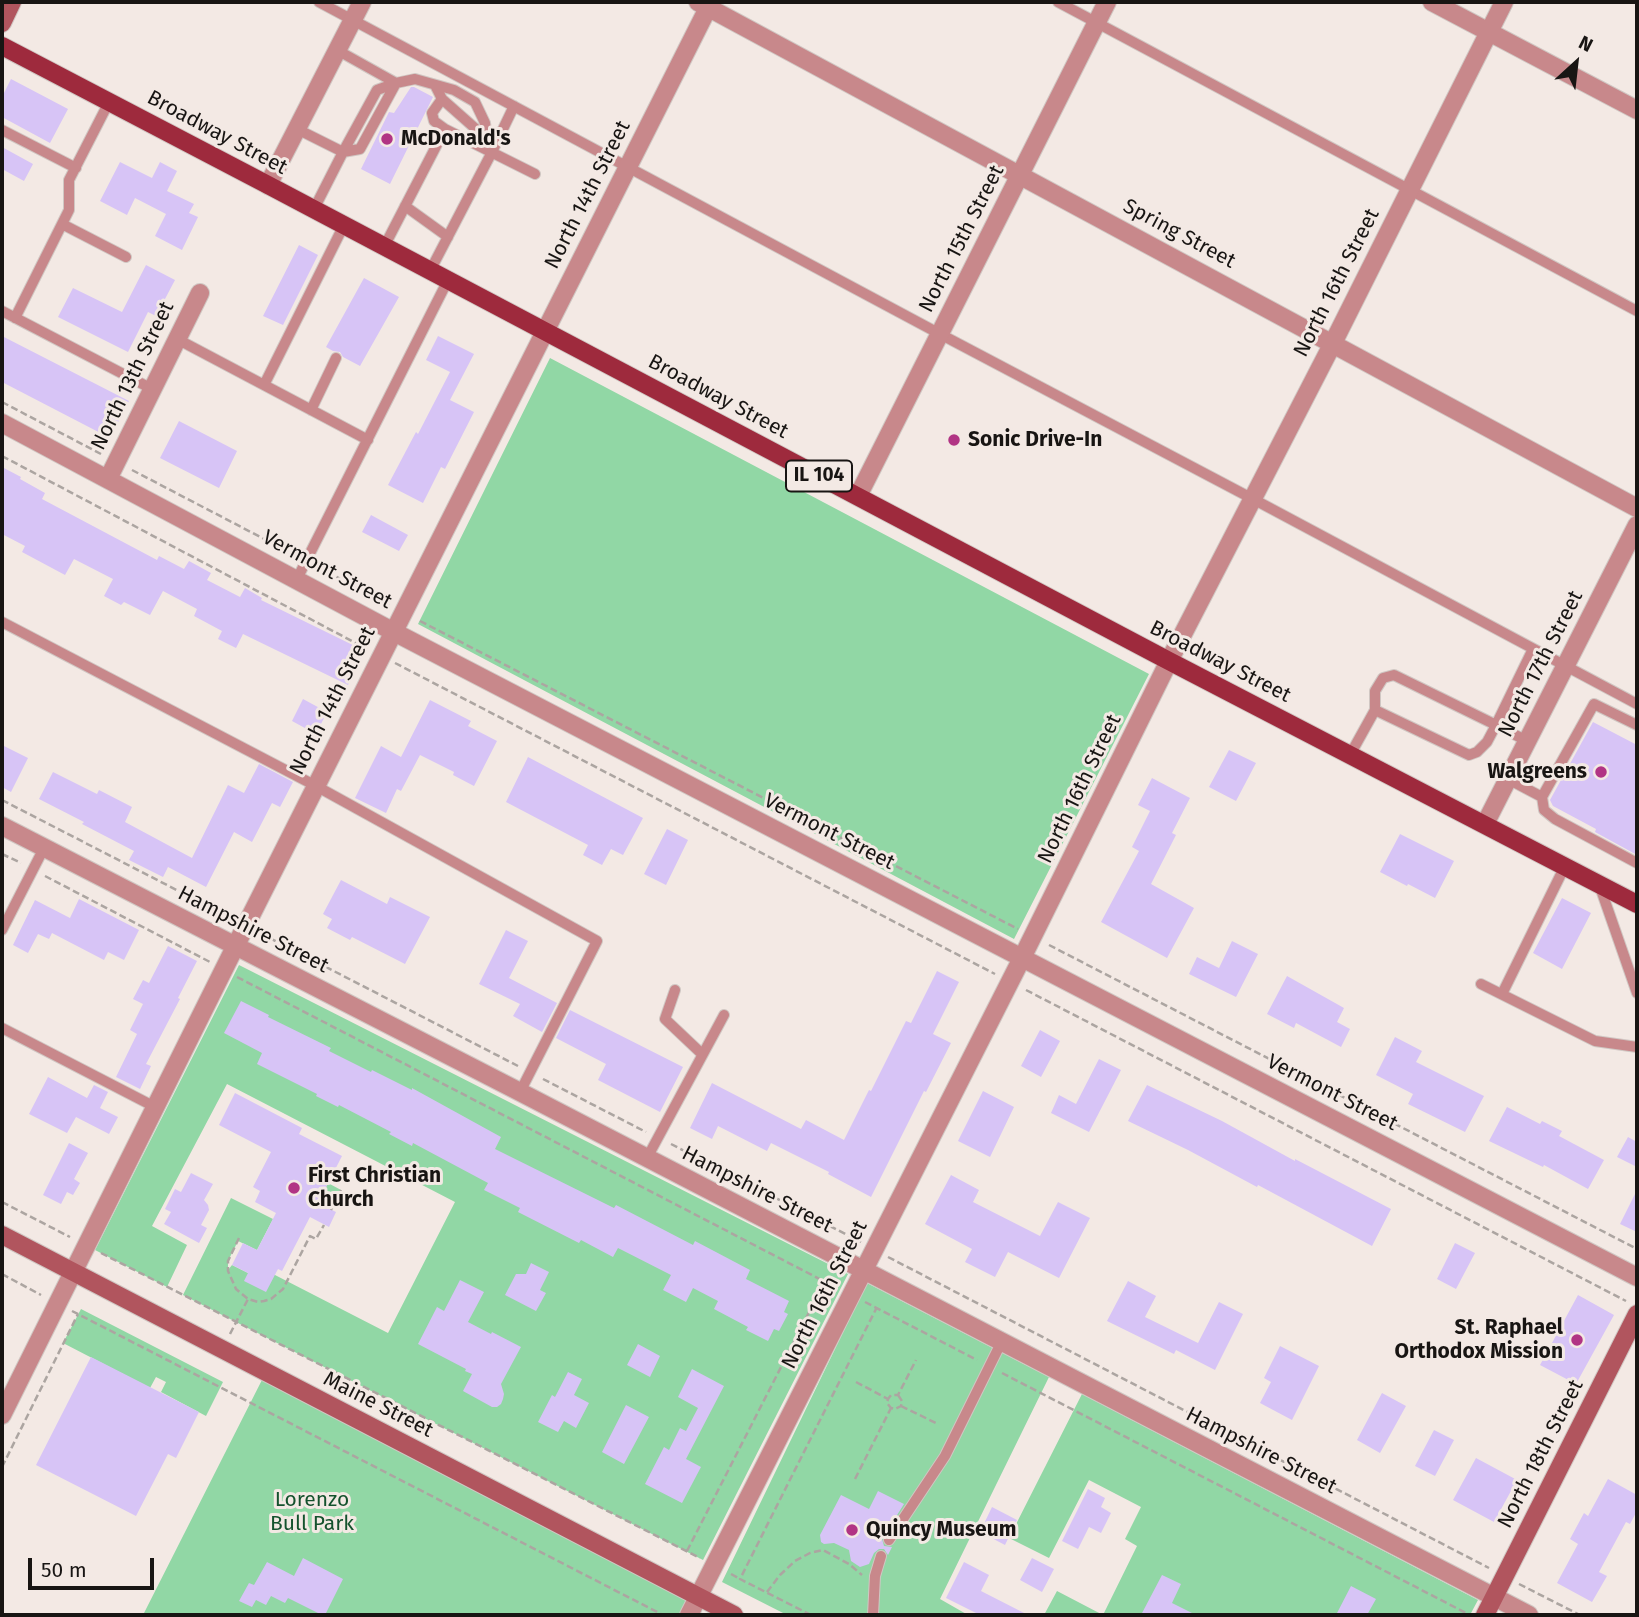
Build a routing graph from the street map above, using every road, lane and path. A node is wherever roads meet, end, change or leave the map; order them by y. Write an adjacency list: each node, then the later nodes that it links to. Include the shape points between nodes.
1 (12, 2): 11 (street)
2 (319, 2): 9 (lane)
3 (362, 2): 9 (street)
4 (1058, 2): 10 (lane)
5 (1107, 2): 10 (street, North 15th Street)
6 (1432, 2): 12 (street)
7 (1504, 2): 12 (street, North 16th Street)
8 (706, 4): 27 (street, North 14th Street); 30 (street, Spring Street)
9 (353, 19): 14 (street); 19 (lane)
10 (1096, 22): 30 (street, North 15th Street); 32 (lane)
11 (2, 23)
12 (1489, 32): 20 (street); 32 (street, North 16th Street)
13 (2, 46): 18 (main road, Broadway Street / IL 104)
14 (337, 50): 15 (lane); 21 (street)
15 (396, 83): 16 (lane, via 415,79); 26 (lane, via 377,90)
16 (435, 85): 17 (lane); 24 (lane, via 475,102)
17 (442, 99): 22 (lane, via 432,113); 24 (lane)
18 (109, 102): 28 (lane); 31 (main road, Broadway Street / IL 104)
19 (514, 106): 25 (lane); 27 (lane)
20 (1637, 110)
21 (297, 129): 26 (lane); 31 (street)
22 (445, 129): 25 (lane); 33 (lane)
23 (2, 130): 28 (lane)
24 (487, 136): 25 (lane)
25 (489, 150): 29 (lane); 37 (lane)
26 (343, 152): 34 (lane)
27 (627, 167): 46 (street, North 14th Street); 47 (lane)
28 (76, 168): 35 (lane, via 69,180 69,210)
29 (535, 174)
30 (1020, 174): 47 (street, North 15th Street); 49 (street, Spring Street)
31 (268, 185): 34 (main road, Broadway Street / IL 104)
32 (1410, 190): 43 (lane); 49 (street, North 16th Street)
33 (405, 206): 37 (lane); 38 (lane)
34 (314, 209): 36 (main road, Broadway Street / IL 104)
35 (62, 224): 39 (lane); 45 (lane)
36 (344, 225): 38 (main road, Broadway Street / IL 104); 51 (lane)
37 (448, 237): 40 (lane)
38 (384, 247): 40 (main road, Broadway Street / IL 104)
39 (126, 257)
40 (430, 271): 41 (main road, Broadway Street / IL 104)
41 (448, 280): 46 (main road, Broadway Street / IL 104); 56 (lane)
42 (200, 293): 48 (street, North 13th Street)
43 (1637, 311)
44 (2, 312): 45 (lane)
45 (15, 318): 52 (lane)
46 (544, 331): 60 (main road, Broadway Street / IL 104); 66 (street, North 14th Street)
47 (940, 334): 60 (street, North 15th Street); 61 (lane)
48 (177, 339): 51 (lane); 52 (street, North 13th Street)
49 (1333, 343): 61 (street, North 16th Street); 62 (street, Spring Street)
50 (336, 358): 54 (lane)
51 (264, 385): 54 (lane)
52 (152, 389): 58 (street, North 13th Street)
53 (2, 402): 58 (path)
54 (312, 410): 56 (lane)
55 (2, 423): 59 (street, Vermont Street)
56 (368, 440): 64 (lane)
57 (2, 456): 70 (path)
58 (116, 461): 59 (street, North 13th Street); 64 (path)
59 (108, 479): 65 (street, Vermont Street)
60 (858, 496): 71 (main road, Broadway Street / IL 104)
61 (1253, 499): 69 (lane); 71 (street, North 16th Street)
62 (1637, 508)
63 (1637, 525): 72 (street, North 17th Street)
64 (306, 561): 65 (lane); 66 (path)
65 (297, 579): 68 (street, Vermont Street)
66 (404, 612): 68 (street, North 14th Street); 96 (path)
67 (2, 622): 82 (lane)
68 (394, 632): 70 (street, North 14th Street); 98 (street, Vermont Street)
69 (1533, 649): 72 (lane); 77 (lane)
70 (382, 656): 82 (street, North 14th Street); 100 (path)
71 (1169, 661): 80 (main road, Broadway Street / IL 104); 96 (street, North 16th Street)
72 (1565, 666): 73 (lane); 79 (street, North 17th Street)
73 (1603, 687): 74 (lane); 75 (lane)
74 (1594, 704): 78 (lane); 83 (lane)
75 (1637, 704)
76 (1376, 710): 77 (lane, via 1469,755 1487,742); 77 (lane, via 1375,691 1383,678 1394,675); 80 (lane)
77 (1496, 725): 79 (lane)
78 (1637, 725)
79 (1527, 741): 81 (street, North 17th Street)
80 (1350, 755): 85 (main road, Broadway Street / IL 104)
81 (1508, 779): 83 (lane); 85 (street, North 17th Street)
82 (316, 786): 94 (street, North 14th Street); 109 (lane, via 597,941)
83 (1542, 797): 89 (lane, via 1544,810 1555,819)
84 (2, 800): 94 (path)
85 (1485, 824): 90 (main road, Broadway Street / IL 104)
86 (2, 826): 87 (street, Hampshire Street)
87 (44, 848): 91 (lane); 97 (street, Hampshire Street)
88 (2, 854): 91 (path)
89 (1637, 863)
90 (1565, 866): 92 (main road, Broadway Street / IL 104); 104 (lane)
91 (33, 870): 95 (lane); 99 (path)
92 (1598, 884): 93 (main road, Broadway Street / IL 104); 103 (lane)
93 (1637, 904)
94 (245, 926): 97 (street, North 14th Street); 109 (path)
95 (2, 930)
96 (1033, 937): 98 (street, North 16th Street); 122 (path)
97 (235, 947): 99 (street, North 14th Street); 110 (street, Hampshire Street)
98 (1023, 958): 100 (street, North 16th Street); 126 (street, Vermont Street)
99 (224, 970): 111 (street, North 14th Street); 127 (path)
100 (1010, 982): 121 (street, North 16th Street); 132 (path)
101 (1481, 984): 104 (lane)
102 (675, 990): 108 (lane, via 664,1019)
103 (1637, 993)
104 (1502, 994): 107 (lane, via 1595,1041)
105 (724, 1015): 108 (lane)
106 (2, 1028): 111 (lane)
107 (1637, 1047)
108 (702, 1054): 112 (lane)
109 (530, 1072): 110 (lane); 112 (path)
110 (520, 1092): 113 (street, Hampshire Street)
111 (155, 1107): 120 (street, North 14th Street)
112 (658, 1138): 113 (lane); 121 (path)
113 (647, 1158): 123 (street, Hampshire Street)
114 (341, 1190): 116 (path)
115 (2, 1202): 120 (path)
116 (331, 1210)
117 (324, 1224): 129 (path, via 316,1239 310,1236 283,1289 264,1301)
118 (2, 1235): 124 (street, Maine Street)
119 (239, 1238): 129 (path, via 228,1271 236,1289)
120 (87, 1246): 124 (street, North 14th Street); 134 (path)
121 (874, 1249): 123 (street, North 16th Street); 152 (path)
122 (1637, 1250)
123 (863, 1270): 128 (street, North 16th Street); 135 (street, Hampshire Street)
124 (74, 1272): 130 (street, North 14th Street); 136 (street, Maine Street)
125 (2, 1274): 130 (path)
126 (1637, 1277)
127 (825, 1281): 128 (path); 149 (path)
128 (851, 1294): 131 (path); 151 (street, North 16th Street)
129 (248, 1299): 134 (path)
130 (58, 1303): 133 (path); 144 (street, North 14th Street)
131 (877, 1308): 138 (path); 153 (path)
132 (1633, 1308): 152 (street, North 18th Street)
133 (78, 1314): 146 (path); 158 (path)
134 (236, 1322): 136 (path); 149 (path)
135 (1001, 1343): 138 (lane); 157 (street, Hampshire Street)
136 (222, 1350): 156 (street, Maine Street)
137 (916, 1360): 140 (path)
138 (989, 1366): 148 (lane, via 945,1455); 159 (path)
139 (856, 1382): 141 (path)
140 (898, 1395): 141 (path); 142 (path)
141 (888, 1399): 143 (path)
142 (901, 1406): 143 (path); 145 (path)
143 (891, 1408): 147 (path)
144 (2, 1415)
145 (937, 1424)
146 (2, 1467)
147 (855, 1479)
148 (889, 1540)
149 (687, 1551): 151 (path)
150 (881, 1556): 155 (lane)
151 (714, 1565): 153 (path); 156 (street, North 16th Street)
152 (1505, 1576): 157 (street, North 18th Street); 168 (path)
153 (740, 1579): 154 (path)
154 (767, 1592): 155 (path, via 795,1562 823,1550 855,1568); 163 (path)
155 (874, 1593): 164 (lane)
156 (698, 1597): 161 (street, North 16th Street); 162 (street, Maine Street)
157 (1494, 1597): 166 (street, North 18th Street); 167 (street, Hampshire Street)
158 (655, 1613): 160 (path)
159 (1464, 1614): 165 (path)
160 (663, 1615)
161 (688, 1615)
162 (734, 1615)
163 (811, 1615)
164 (873, 1615)
165 (1470, 1615)
166 (1485, 1615)
167 (1529, 1615)
168 (1580, 1615)

